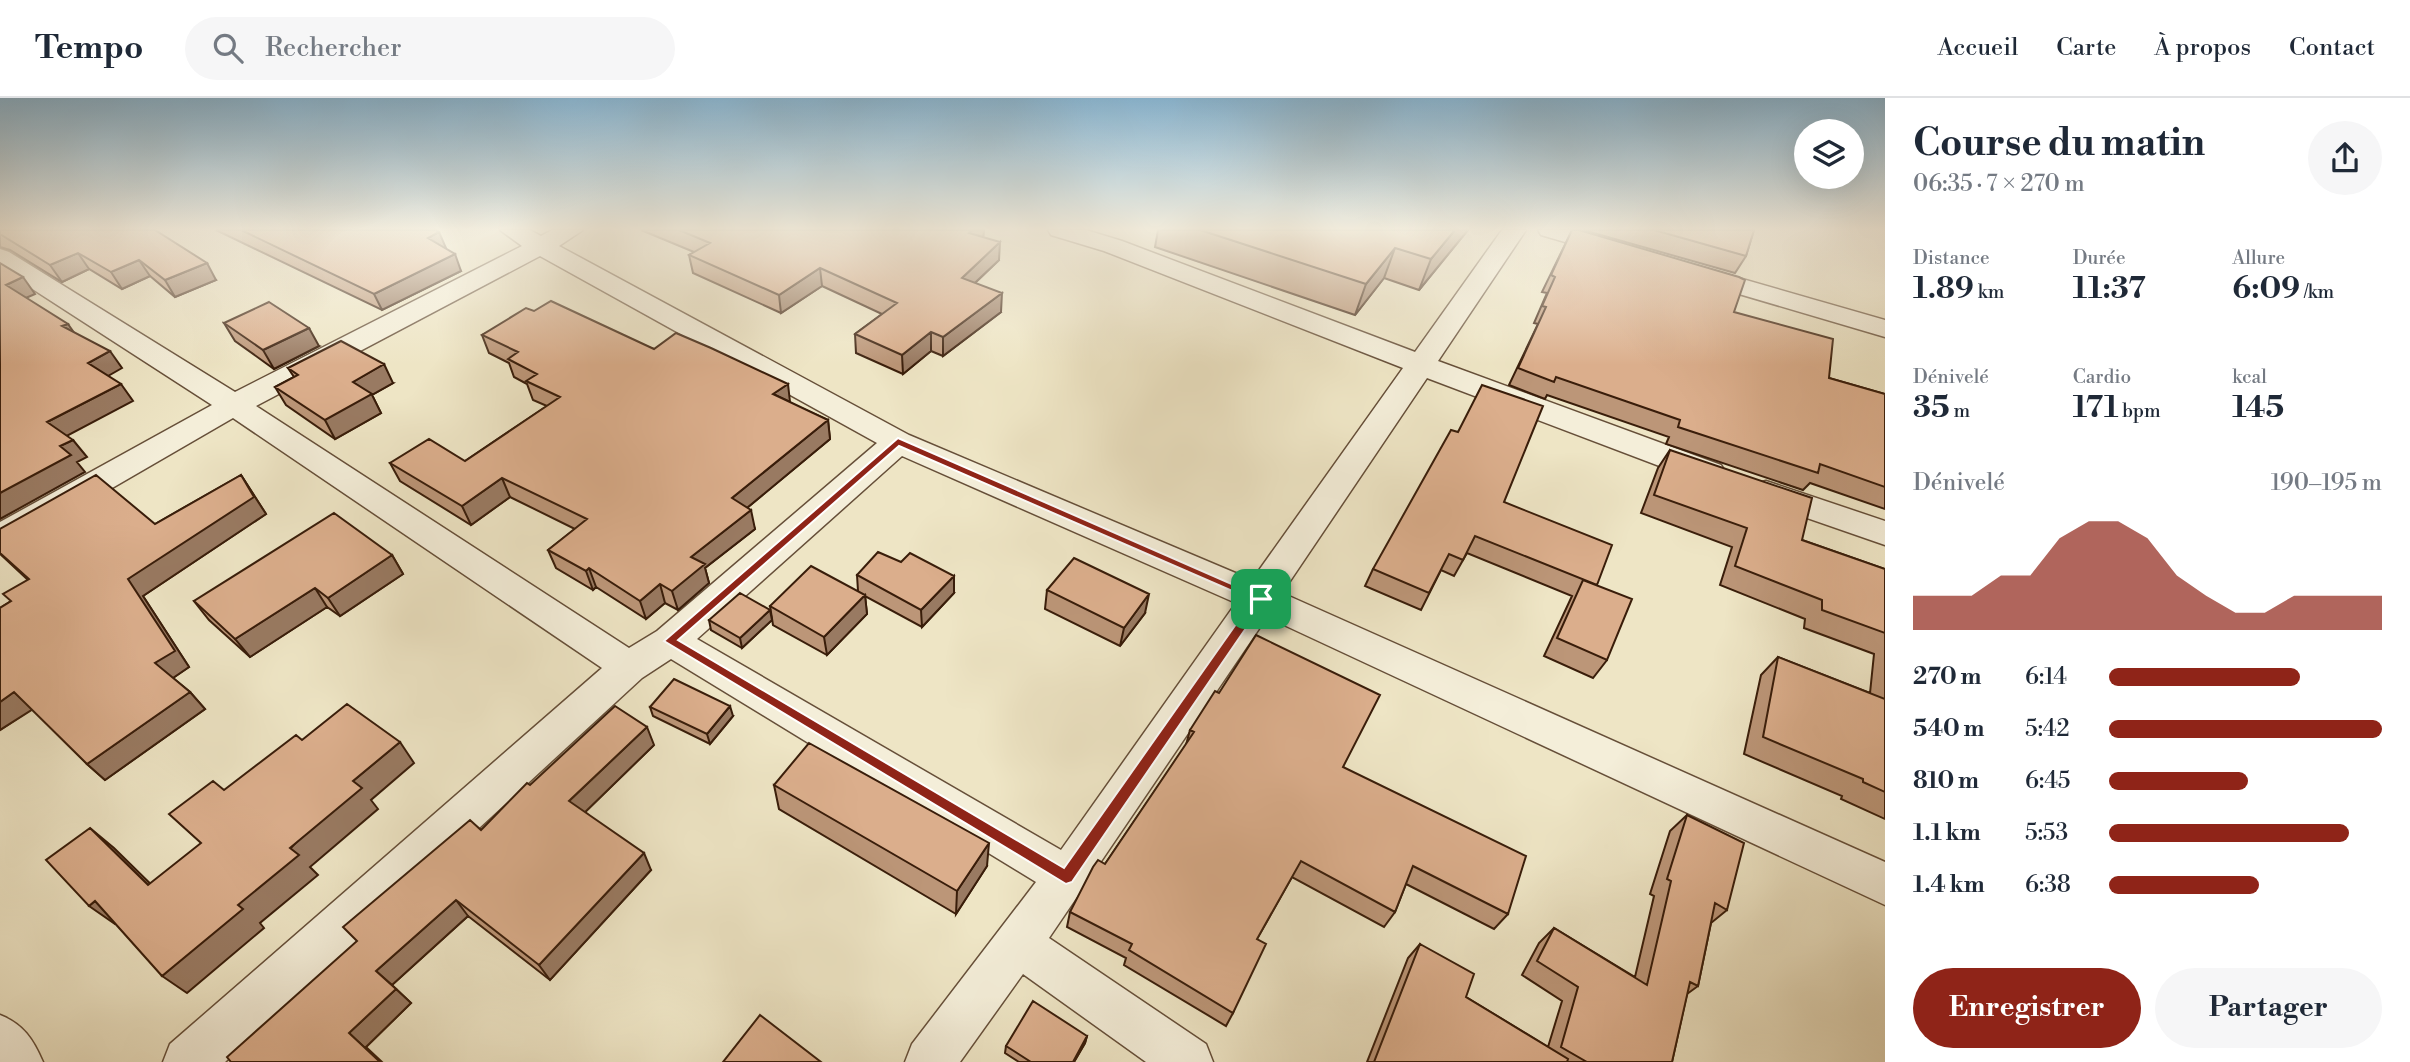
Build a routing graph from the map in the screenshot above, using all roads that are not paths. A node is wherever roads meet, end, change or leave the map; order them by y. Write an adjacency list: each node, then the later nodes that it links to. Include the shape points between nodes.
1 (28, 275): 9 (street)
2 (485, 275): 9 (street)
3 (619, 275): 10 (street)
4 (1211, 275): 8 (street)
5 (1482, 275): 8 (street)
6 (1701, 275): 7 (street)
7 (1885, 329)
8 (1419, 364): 11 (street, via 1621,442); 13 (street)
9 (233, 405): 12 (street); 15 (street)
10 (898, 442): 13 (street); 14 (street)
11 (1885, 533)
12 (0, 537)
13 (1261, 599): 16 (street); 17 (street)
14 (670, 641): 15 (street); 16 (street)
15 (629, 667): 21 (street)
16 (1066, 877): 18 (street)
17 (1885, 884)
18 (1016, 942): 22 (street); 23 (street)
19 (0, 1038): 20 (street)
20 (18, 1062)
21 (188, 1062)
22 (930, 1062)
23 (1188, 1062)

